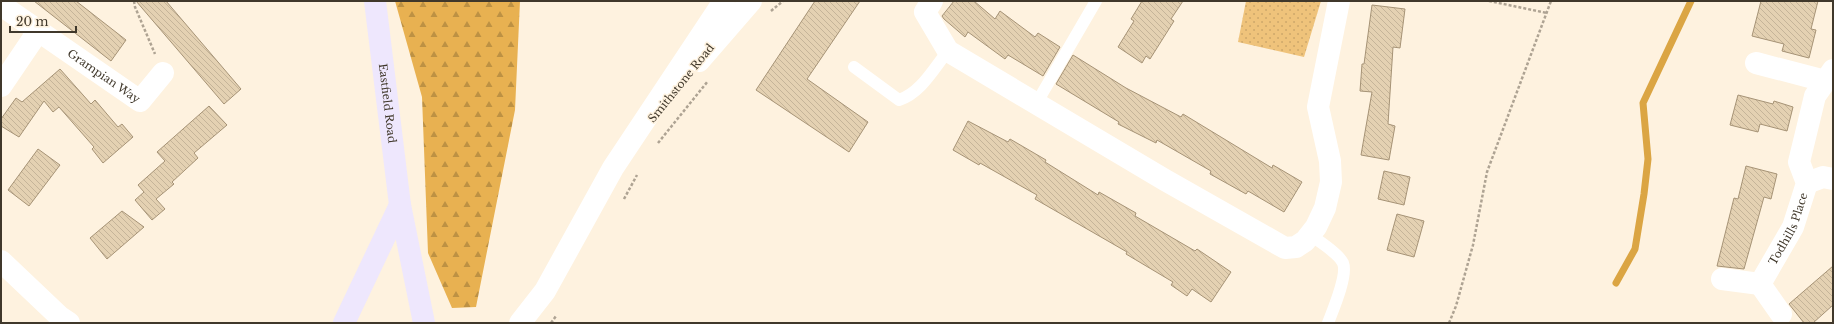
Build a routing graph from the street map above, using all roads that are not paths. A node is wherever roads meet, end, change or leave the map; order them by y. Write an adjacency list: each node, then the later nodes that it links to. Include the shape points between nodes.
1 (375, 1): 19 (main road, Eastfield Road)
2 (724, 1): 16 (street, Smithstone Road)
3 (932, 1): 9 (street, via 925,12)
4 (1096, 1): 15 (lane)
5 (1340, 1): 20 (street, via 1318,107 1330,160 1331,182 1325,208)
6 (1, 5): 8 (street, Grampian Way)
7 (758, 9): 16 (street, Smithstone Road, via 714,42)
8 (39, 30): 12 (street, Grampian Way, via 140,101); 14 (street)
9 (948, 51): 11 (lane, via 918,89 910,96 899,100); 15 (street)
10 (1756, 63): 13 (street, Todhills Place)
11 (854, 67)
12 (163, 73)
13 (1829, 75): 18 (street, Todhills Place, via 1815,96 1799,162)
14 (1, 86)
15 (1036, 104): 20 (street, via 1285,248 1296,247)
16 (613, 168): 28 (street, Smithstone Road, via 545,291)
17 (1833, 180): 18 (street, via 1823,177)
18 (1807, 183): 23 (street, Todhills Place, via 1793,227)
19 (400, 205): 26 (main road); 27 (main road, Eastfield Road)
20 (1310, 235): 29 (lane, via 1343,262 1344,276)
21 (1, 261): 25 (street)
22 (1722, 279): 23 (street)
23 (1760, 284): 24 (street)
24 (1781, 314)
25 (69, 323)
26 (344, 323)
27 (424, 323)
28 (520, 323)
29 (1328, 323)

